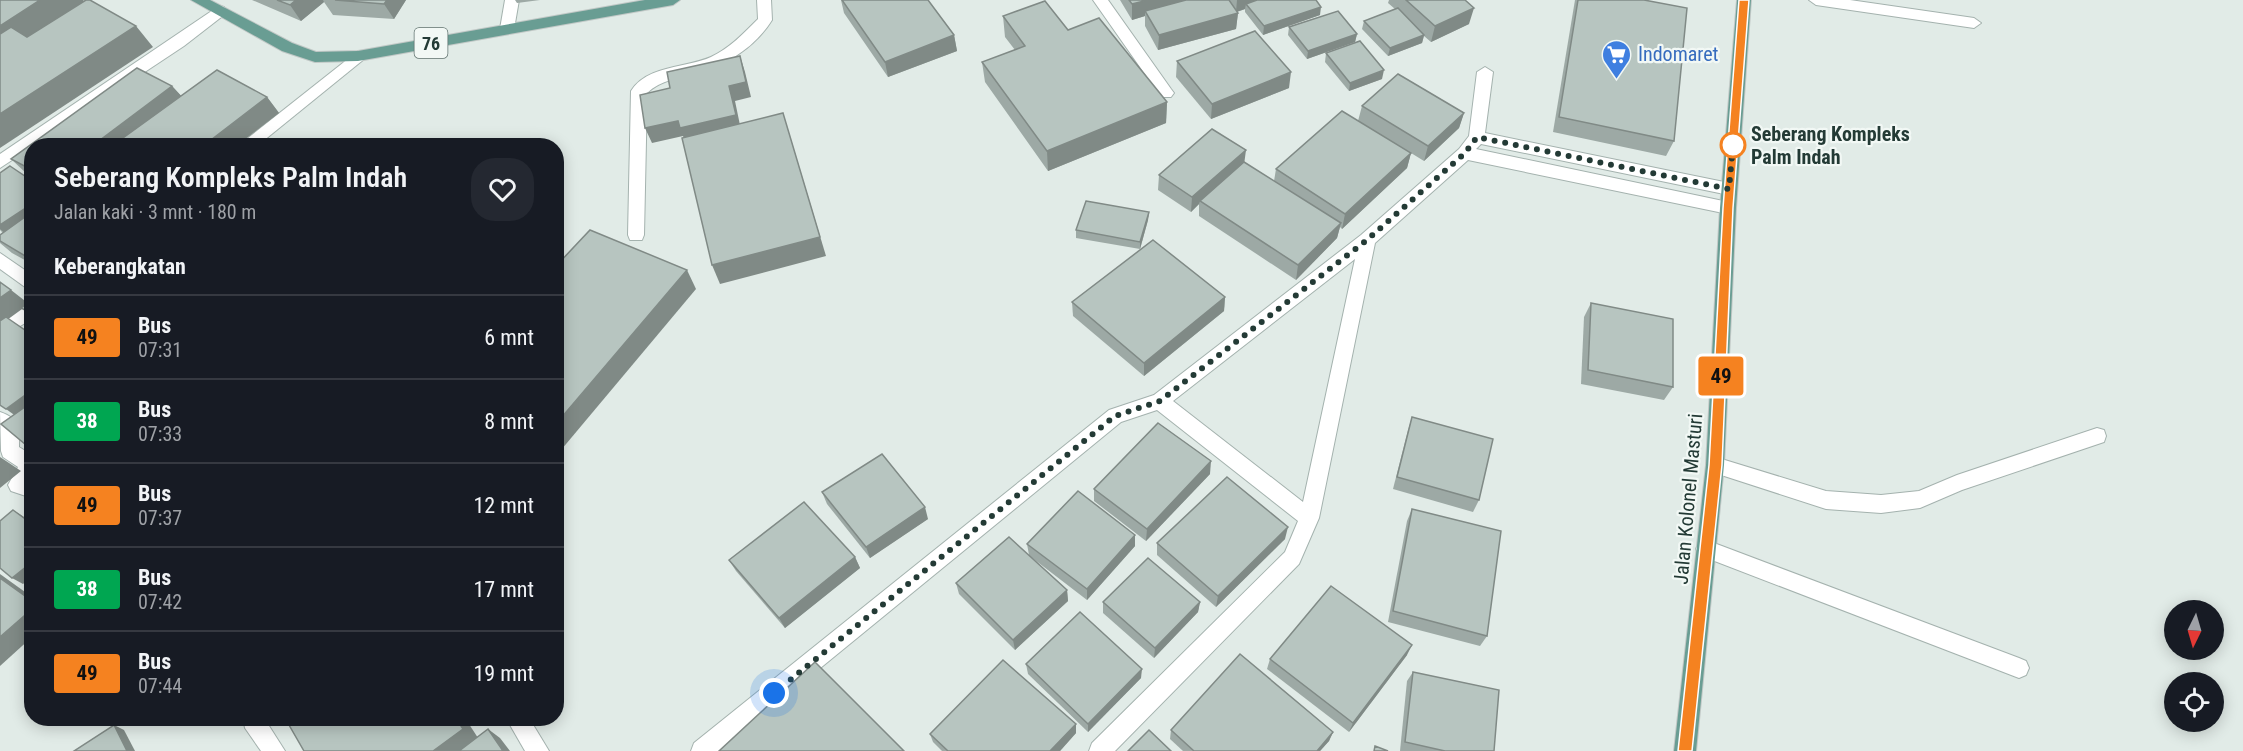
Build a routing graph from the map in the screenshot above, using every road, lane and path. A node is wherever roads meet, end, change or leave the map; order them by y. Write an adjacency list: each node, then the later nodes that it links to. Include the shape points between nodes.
1 (198, 0): 8 (main road, 76)
2 (512, 0): 10 (street)
3 (674, 0): 10 (main road, 76)
4 (764, 0): 22 (street, via 765,20 739,49 713,62 648,81 639,91)
5 (1100, 0): 13 (street)
6 (1744, 0): 20 (main road, Jalan Kolonel Masturi)
7 (1816, 0): 9 (street)
8 (219, 11): 11 (main road, 76, via 287,47 315,57); 15 (street)
9 (1974, 23)
10 (507, 29): 11 (main road, 76)
11 (358, 56): 16 (street)
12 (1485, 72): 14 (street)
13 (1167, 93)
14 (1477, 137): 18 (street); 20 (street)
15 (35, 138)
16 (256, 138)
17 (24, 145): 19 (street)
18 (1465, 153): 21 (street); 23 (street)
19 (0, 162)
20 (1729, 189): 21 (main road, Jalan Kolonel Masturi)
21 (1728, 208): 32 (main road, Jalan Kolonel Masturi)
22 (636, 235)
23 (1367, 240): 28 (street); 35 (street)
24 (0, 260): 25 (street)
25 (24, 279)
26 (24, 315): 27 (street)
27 (0, 332)
28 (1160, 401): 35 (street); 42 (street, via 1115,416)
29 (0, 420): 31 (street, via 11,427 10,451)
30 (2097, 436): 32 (street, via 1920,499 1881,504 1826,500)
31 (24, 461)
32 (1716, 465): 36 (main road, Jalan Kolonel Masturi)
33 (24, 474): 34 (street, via 18,485)
34 (24, 487)
35 (1309, 518): 43 (street, via 1292,558)
36 (1706, 549): 37 (street); 44 (main road, Jalan Kolonel Masturi)
37 (2019, 668)
38 (256, 726): 40 (street)
39 (521, 726): 41 (street)
40 (274, 751)
41 (538, 751)
42 (702, 751)
43 (1100, 751)
44 (1685, 751)

